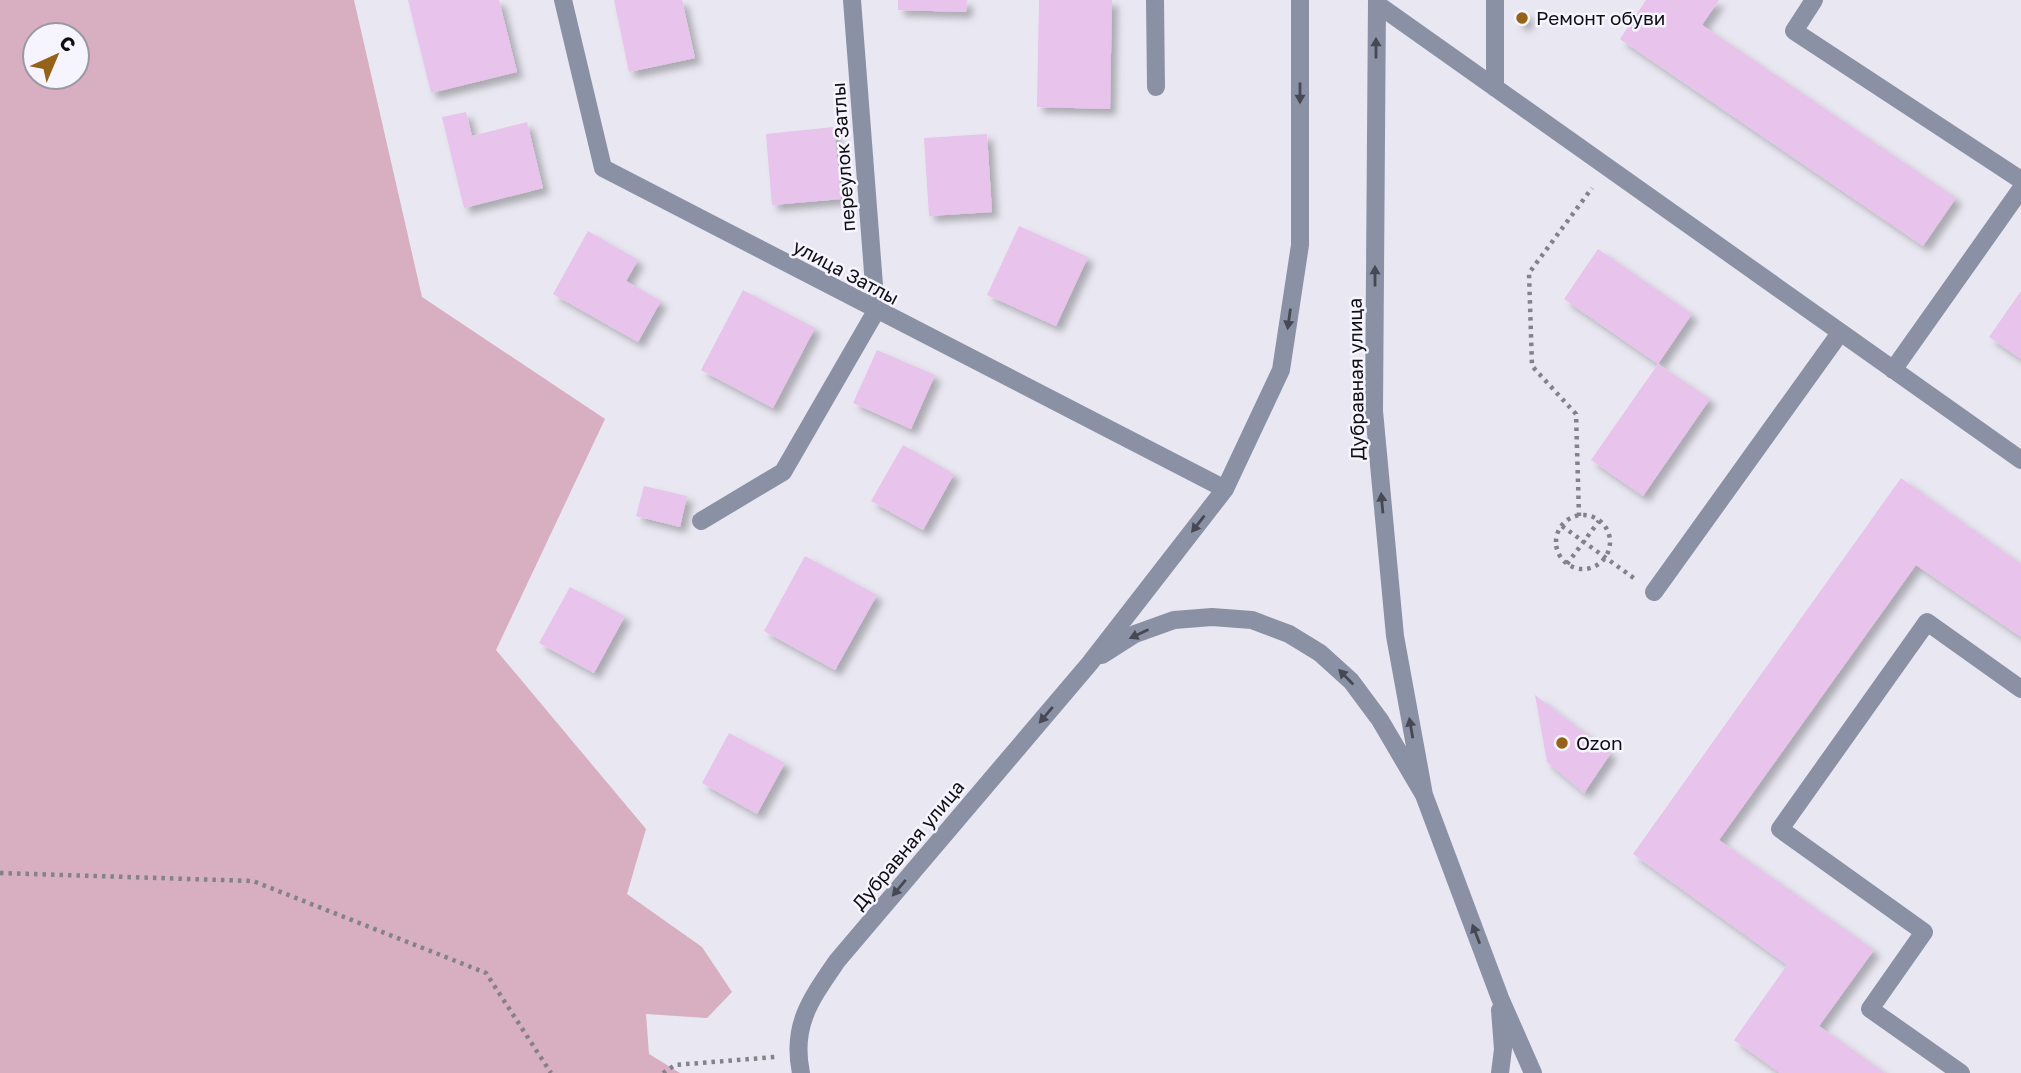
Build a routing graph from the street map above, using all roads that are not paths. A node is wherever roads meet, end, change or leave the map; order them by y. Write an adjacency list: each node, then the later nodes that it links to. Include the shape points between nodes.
1 (563, 0): 12 (street, улица Затлы, via 603,168)
2 (852, 0): 12 (street, переулок Затлы)
3 (1154, 0): 8 (street)
4 (1300, 0): 16 (street, Дубравная улица, one-way to 16, via 1300,245 1283,357)
5 (1495, 0): 9 (street)
6 (1814, 0): 10 (street, via 1794,30)
7 (1377, 2): 9 (street); 21 (street, Дубравная улица, one-way to 7, via 1395,636 1374,411)
8 (1156, 87)
9 (1495, 88): 13 (street)
10 (2021, 180)
11 (2021, 188): 14 (street)
12 (876, 311): 16 (street, улица Затлы); 17 (street, via 783,472)
13 (1840, 332): 14 (street); 18 (street)
14 (1893, 370): 15 (street)
15 (2021, 460)
16 (1225, 489): 19 (street, Дубравная улица, one-way to 19)
17 (701, 521)
18 (1654, 592)
19 (1090, 663): 21 (street, Дубравная улица, one-way to 19, via 1351,681 1320,653 1289,634 1252,621 1174,620 1135,634); 23 (street, Дубравная улица, one-way to 23, via 837,961 799,1028)
20 (2021, 689): 26 (street, via 1927,622 1780,829 1924,932 1870,1009)
21 (1424, 795): 22 (street, Дубравная улица, one-way to 21)
22 (1500, 998): 24 (street, Дубравная улица); 25 (street, Дубравная улица)
23 (801, 1073)
24 (1500, 1073)
25 (1532, 1073)
26 (1961, 1073)

